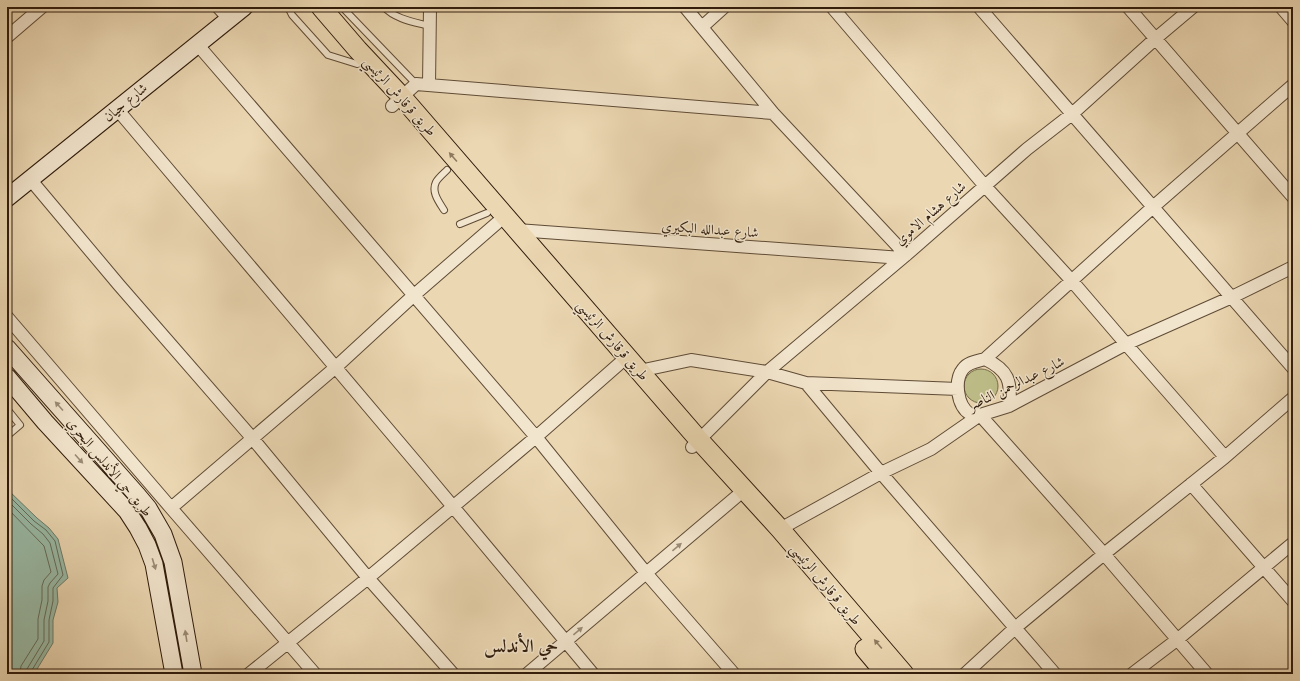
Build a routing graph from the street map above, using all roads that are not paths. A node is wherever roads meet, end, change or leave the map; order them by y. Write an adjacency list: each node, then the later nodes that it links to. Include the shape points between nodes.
1 (42, 7): 20 (street)
2 (244, 7): 16 (street, شارع جيان)
3 (288, 7): 23 (lane, via 328,55)
4 (309, 7): 23 (main road, طريق قرقارش الرئيسي)
5 (321, 7): 27 (main road, طريق قرقارش الرئيسي, via 358,50)
6 (342, 7): 24 (lane)
7 (384, 7): 18 (lane, via 400,18)
8 (430, 7): 18 (street)
9 (684, 7): 19 (street)
10 (724, 7): 19 (street)
11 (832, 7): 34 (street)
12 (979, 7): 30 (street)
13 (1128, 7): 21 (street)
14 (1193, 7): 21 (street, شارع هشام الاموي)
15 (1281, 7): 17 (street)
16 (223, 13): 22 (street, شارع جيان)
17 (1293, 21)
18 (429, 26): 25 (street)
19 (702, 27): 29 (street)
20 (7, 37)
21 (1156, 39): 30 (street, شارع هشام الاموي); 31 (street)
22 (197, 44): 28 (street, شارع جيان); 45 (street)
23 (357, 64): 27 (main road, طريق قرقارش الرئيسي)
24 (416, 84): 25 (street); 27 (street)
25 (429, 85): 29 (street)
26 (1293, 85): 31 (street)
27 (397, 102): 32 (main road, طريق قرقارش الرئيسي); 41 (main road, طريق قرقارش الرئيسي, one-way to 27)
28 (117, 109): 33 (street, شارع جيان); 52 (street)
29 (773, 113): 42 (street)
30 (1072, 114): 34 (street, شارع هشام الاموي); 37 (street)
31 (1239, 133): 35 (street); 37 (street)
32 (447, 170): 38 (lane, via 436,182 435,190); 39 (main road, طريق قرقارش الرئيسي)
33 (30, 179): 36 (street, شارع جيان); 65 (street)
34 (984, 184): 42 (street, شارع هشام الاموي); 44 (street)
35 (1293, 197)
36 (7, 198)
37 (1153, 207): 44 (street); 46 (street)
38 (444, 210)
39 (492, 218): 40 (lane); 45 (street); 51 (main road, طريق قرقارش الرئيسي)
40 (460, 224)
41 (517, 230): 42 (street, شارع عبدالله البكيري); 54 (main road, طريق قرقارش الرئيسي)
42 (904, 256): 55 (street, شارع هشام الاموي)
43 (1293, 267): 46 (street, شارع عبدالرحمن الناصر)
44 (1072, 281): 48 (street); 50 (street)
45 (413, 296): 52 (street); 64 (street)
46 (1232, 297): 48 (street, شارع عبدالرحمن الناصر); 53 (street)
47 (7, 317): 72 (street)
48 (1126, 344): 60 (street, شارع عبدالرحمن الناصر); 67 (street)
49 (7, 348): 85 (street, طريق حي الأندلس البحري, one-way to 49, via 173,562 156,521 138,496)
50 (985, 359): 58 (street, via 963,368 959,376); 60 (street, via 1004,370 1010,393)
51 (619, 364): 64 (street); 66 (main road, طريق قرقارش الرئيسي)
52 (336, 367): 65 (street); 71 (street)
53 (1293, 368)
54 (639, 371): 55 (street, via 691,360); 66 (main road, طريق قرقارش الرئيسي)
55 (768, 372): 57 (street); 66 (street, شارع هشام الاموي)
56 (7, 377): 84 (street, طريق حي الأندلس البحري, one-way to 84, via 127,512 138,528 154,564)
57 (806, 383): 58 (street); 68 (street)
58 (958, 389): 62 (street, via 962,406 971,414)
59 (1293, 398): 67 (street)
60 (1009, 406): 62 (street, شارع عبدالرحمن الناصر)
61 (7, 409): 63 (lane, via 20,425)
62 (980, 415): 68 (street, شارع عبدالرحمن الناصر, via 930,449); 75 (street)
63 (7, 436)
64 (536, 437): 71 (street); 77 (street)
65 (253, 438): 72 (street); 78 (street)
66 (695, 443): 70 (main road, طريق قرقارش الرئيسي); 73 (main road, طريق قرقارش الرئيسي)
67 (1225, 457): 69 (street)
68 (881, 473): 73 (street, شارع عبدالرحمن الناصر); 80 (street)
69 (1191, 484): 75 (street); 76 (street)
70 (736, 497): 77 (street, one-way to 70); 92 (main road, طريق قرقارش الرئيسي)
71 (452, 507): 78 (street); 83 (street)
72 (171, 508): 82 (street)
73 (780, 529): 93 (main road, طريق قرقارش الرئيسي, one-way to 73)
74 (1293, 543): 76 (street)
75 (1104, 554): 80 (street); 81 (street)
76 (1264, 567): 79 (street); 81 (street)
77 (646, 573): 83 (street, one-way to 77); 91 (street)
78 (368, 578): 82 (street); 88 (street)
79 (1293, 601)
80 (1015, 628): 94 (street); 95 (street)
81 (1178, 639): 96 (street); 97 (street)
82 (288, 641): 86 (street); 87 (street)
83 (566, 642): 89 (street); 90 (street)
84 (174, 674)
85 (193, 674)
86 (249, 674)
87 (315, 674)
88 (453, 674)
89 (527, 674)
90 (593, 674)
91 (734, 674)
92 (886, 674)
93 (904, 674)
94 (965, 674)
95 (1055, 674)
96 (1132, 674)
97 (1207, 674)

